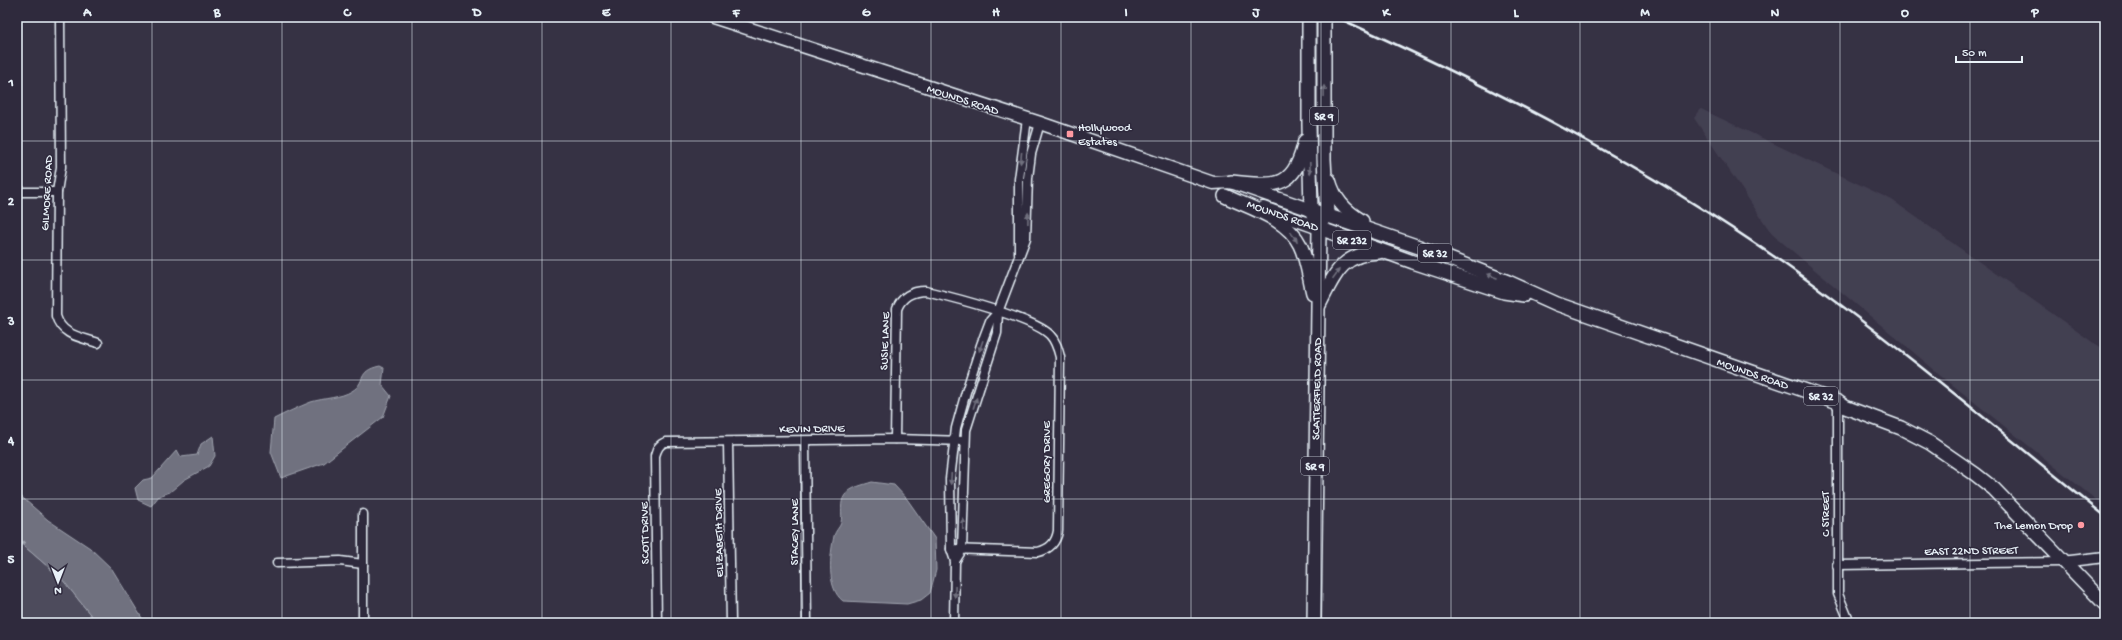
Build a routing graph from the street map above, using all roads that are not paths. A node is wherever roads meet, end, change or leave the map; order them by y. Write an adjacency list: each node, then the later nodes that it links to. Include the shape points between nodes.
1 (60, 17): 12 (street, GILMORE ROAD, via 61,167)
2 (713, 17): 5 (main road, MOUNDS ROAD / SR 232)
3 (1309, 17): 7 (main road, SCATTERFIELD ROAD / SR 9)
4 (1324, 17): 8 (main road, SR 9, one-way to 4)
5 (1027, 119): 6 (main road, MOUNDS ROAD / SR 232); 19 (street, one-way to 19, via 1019,179)
6 (1040, 124): 10 (main road, MOUNDS ROAD / SR 232); 19 (street, one-way to 6, via 1026,238 1031,154)
7 (1308, 125): 9 (main road, via 1298,164 1287,179 1275,184); 14 (main road, SCATTERFIELD ROAD / SR 9, one-way to 14)
8 (1324, 159): 15 (main road, SR 9); 17 (main road, via 1334,194 1343,207 1353,216)
9 (1231, 182): 10 (main road, MOUNDS ROAD / SR 232); 14 (main road, MOUNDS ROAD / SR 232)
10 (1213, 183): 13 (main road, MOUNDS ROAD / SR 232)
11 (17, 192): 12 (street)
12 (57, 192): 23 (street, GILMORE ROAD, via 56,316 65,332)
13 (1225, 196): 16 (main road, MOUNDS ROAD / SR 232); 21 (main road, one-way to 21, via 1281,223 1293,235 1301,248)
14 (1311, 210): 15 (main road, MOUNDS ROAD / SR 32); 16 (main road, SCATTERFIELD ROAD / SR 9)
15 (1327, 214): 16 (main road, SCATTERFIELD ROAD / SR 9); 17 (main road, MOUNDS ROAD / SR 32)
16 (1319, 228): 18 (main road, MOUNDS ROAD / SR 232); 21 (main road, SCATTERFIELD ROAD / SR 9)
17 (1390, 236): 20 (main road, MOUNDS ROAD / SR 32, one-way to 17, via 1508,282)
18 (1386, 252): 20 (main road, MOUNDS ROAD / SR 32, via 1504,292); 21 (main road, SR 32, one-way to 18, via 1337,273 1352,257 1362,253)
19 (1019, 256): 22 (street)
20 (1540, 298): 24 (main road, MOUNDS ROAD / SR 32)
21 (1317, 308): 46 (main road, SCATTERFIELD ROAD / SR 9)
22 (998, 312): 25 (street, SUSIE LANE, via 926,291 916,291 902,300 897,310); 26 (street, one-way to 26, via 990,321 966,392); 28 (street, one-way to 22, via 997,333); 33 (street, GREGORY DRIVE, via 1044,330 1058,349 1057,536 1052,545 1038,552)
23 (98, 344)
24 (1838, 402): 37 (main road, MOUNDS ROAD / SR 32, via 1901,428 1956,459 1994,489); 39 (street, C STREET)
25 (895, 439): 26 (street, KEVIN DRIVE); 27 (street, KEVIN DRIVE)
26 (955, 440): 28 (street, KEVIN DRIVE); 32 (street, one-way to 32, via 950,479)
27 (805, 441): 29 (street, KEVIN DRIVE); 44 (street, STACEY LANE)
28 (964, 441): 33 (street, one-way to 28)
29 (728, 442): 30 (street, KEVIN DRIVE); 43 (street, ELIZABETH DRIVE)
30 (661, 444): 42 (street, SCOTT DRIVE, via 655,456)
31 (363, 514): 38 (street)
32 (951, 549): 33 (street, GREGORY DRIVE); 35 (street)
33 (962, 550): 35 (street)
34 (2105, 557): 37 (street, EAST 22ND STREET)
35 (955, 561): 45 (street, one-way to 45)
36 (277, 562): 38 (street, via 340,561)
37 (2062, 562): 39 (street, EAST 22ND STREET); 40 (main road, SR 32)
38 (363, 564): 41 (street)
39 (1837, 565): 47 (street, C STREET, via 1838,594)
40 (2105, 604)
41 (363, 623)
42 (657, 623)
43 (731, 623)
44 (807, 623)
45 (954, 623)
46 (1314, 623)
47 (1850, 623)

